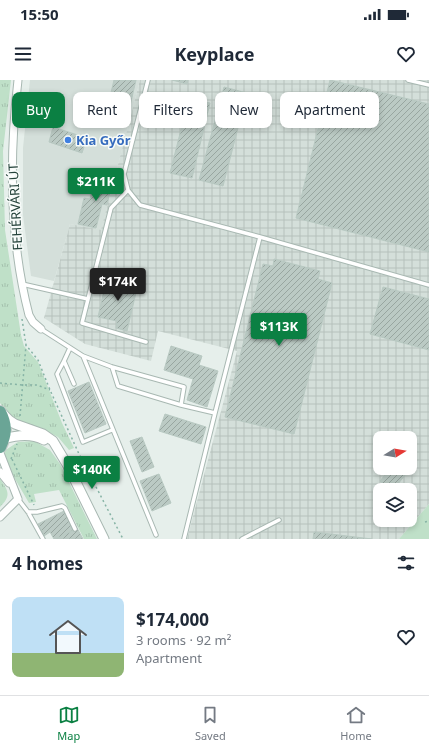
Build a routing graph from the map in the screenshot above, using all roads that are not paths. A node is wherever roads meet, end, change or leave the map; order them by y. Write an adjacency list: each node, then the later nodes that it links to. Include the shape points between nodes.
1 (18, 80): 7 (street, FEHÉRVÁRI ÚT, via 12,190)
2 (148, 80): 5 (lane, via 124,174)
3 (408, 80): 4 (lane)
4 (429, 85)
5 (128, 190): 6 (lane, via 140,205); 9 (lane, via 111,208)
6 (260, 237): 8 (lane); 19 (lane)
7 (22, 284): 9 (lane); 10 (street, FEHÉRVÁRI ÚT, via 29,315)
8 (429, 285)
9 (88, 299): 11 (lane, via 82,323)
10 (41, 329): 12 (lane)
11 (146, 342)
12 (70, 348): 13 (lane); 14 (lane)
13 (83, 356): 15 (lane); 20 (lane)
14 (64, 360): 16 (lane); 20 (lane, via 57,374 83,442)
15 (112, 367): 17 (lane, via 118,386); 17 (lane, via 184,387)
16 (74, 384)
17 (181, 405): 19 (lane)
18 (0, 412): 21 (main road, via 6,429); 22 (street, via 19,426 50,438)
19 (215, 413): 33 (lane)
20 (112, 430): 30 (lane)
21 (2, 443): 22 (street, via 18,435 34,436 48,442)
22 (60, 452): 32 (street)
23 (0, 453): 24 (street)
24 (2, 469): 25 (street)
25 (18, 499): 26 (lane); 27 (street)
26 (28, 512): 29 (lane, via 62,506); 31 (lane)
27 (0, 517)
28 (279, 520): 34 (lane)
29 (76, 529)
30 (156, 535)
31 (43, 539)
32 (104, 539)
33 (184, 539)
34 (242, 539)

